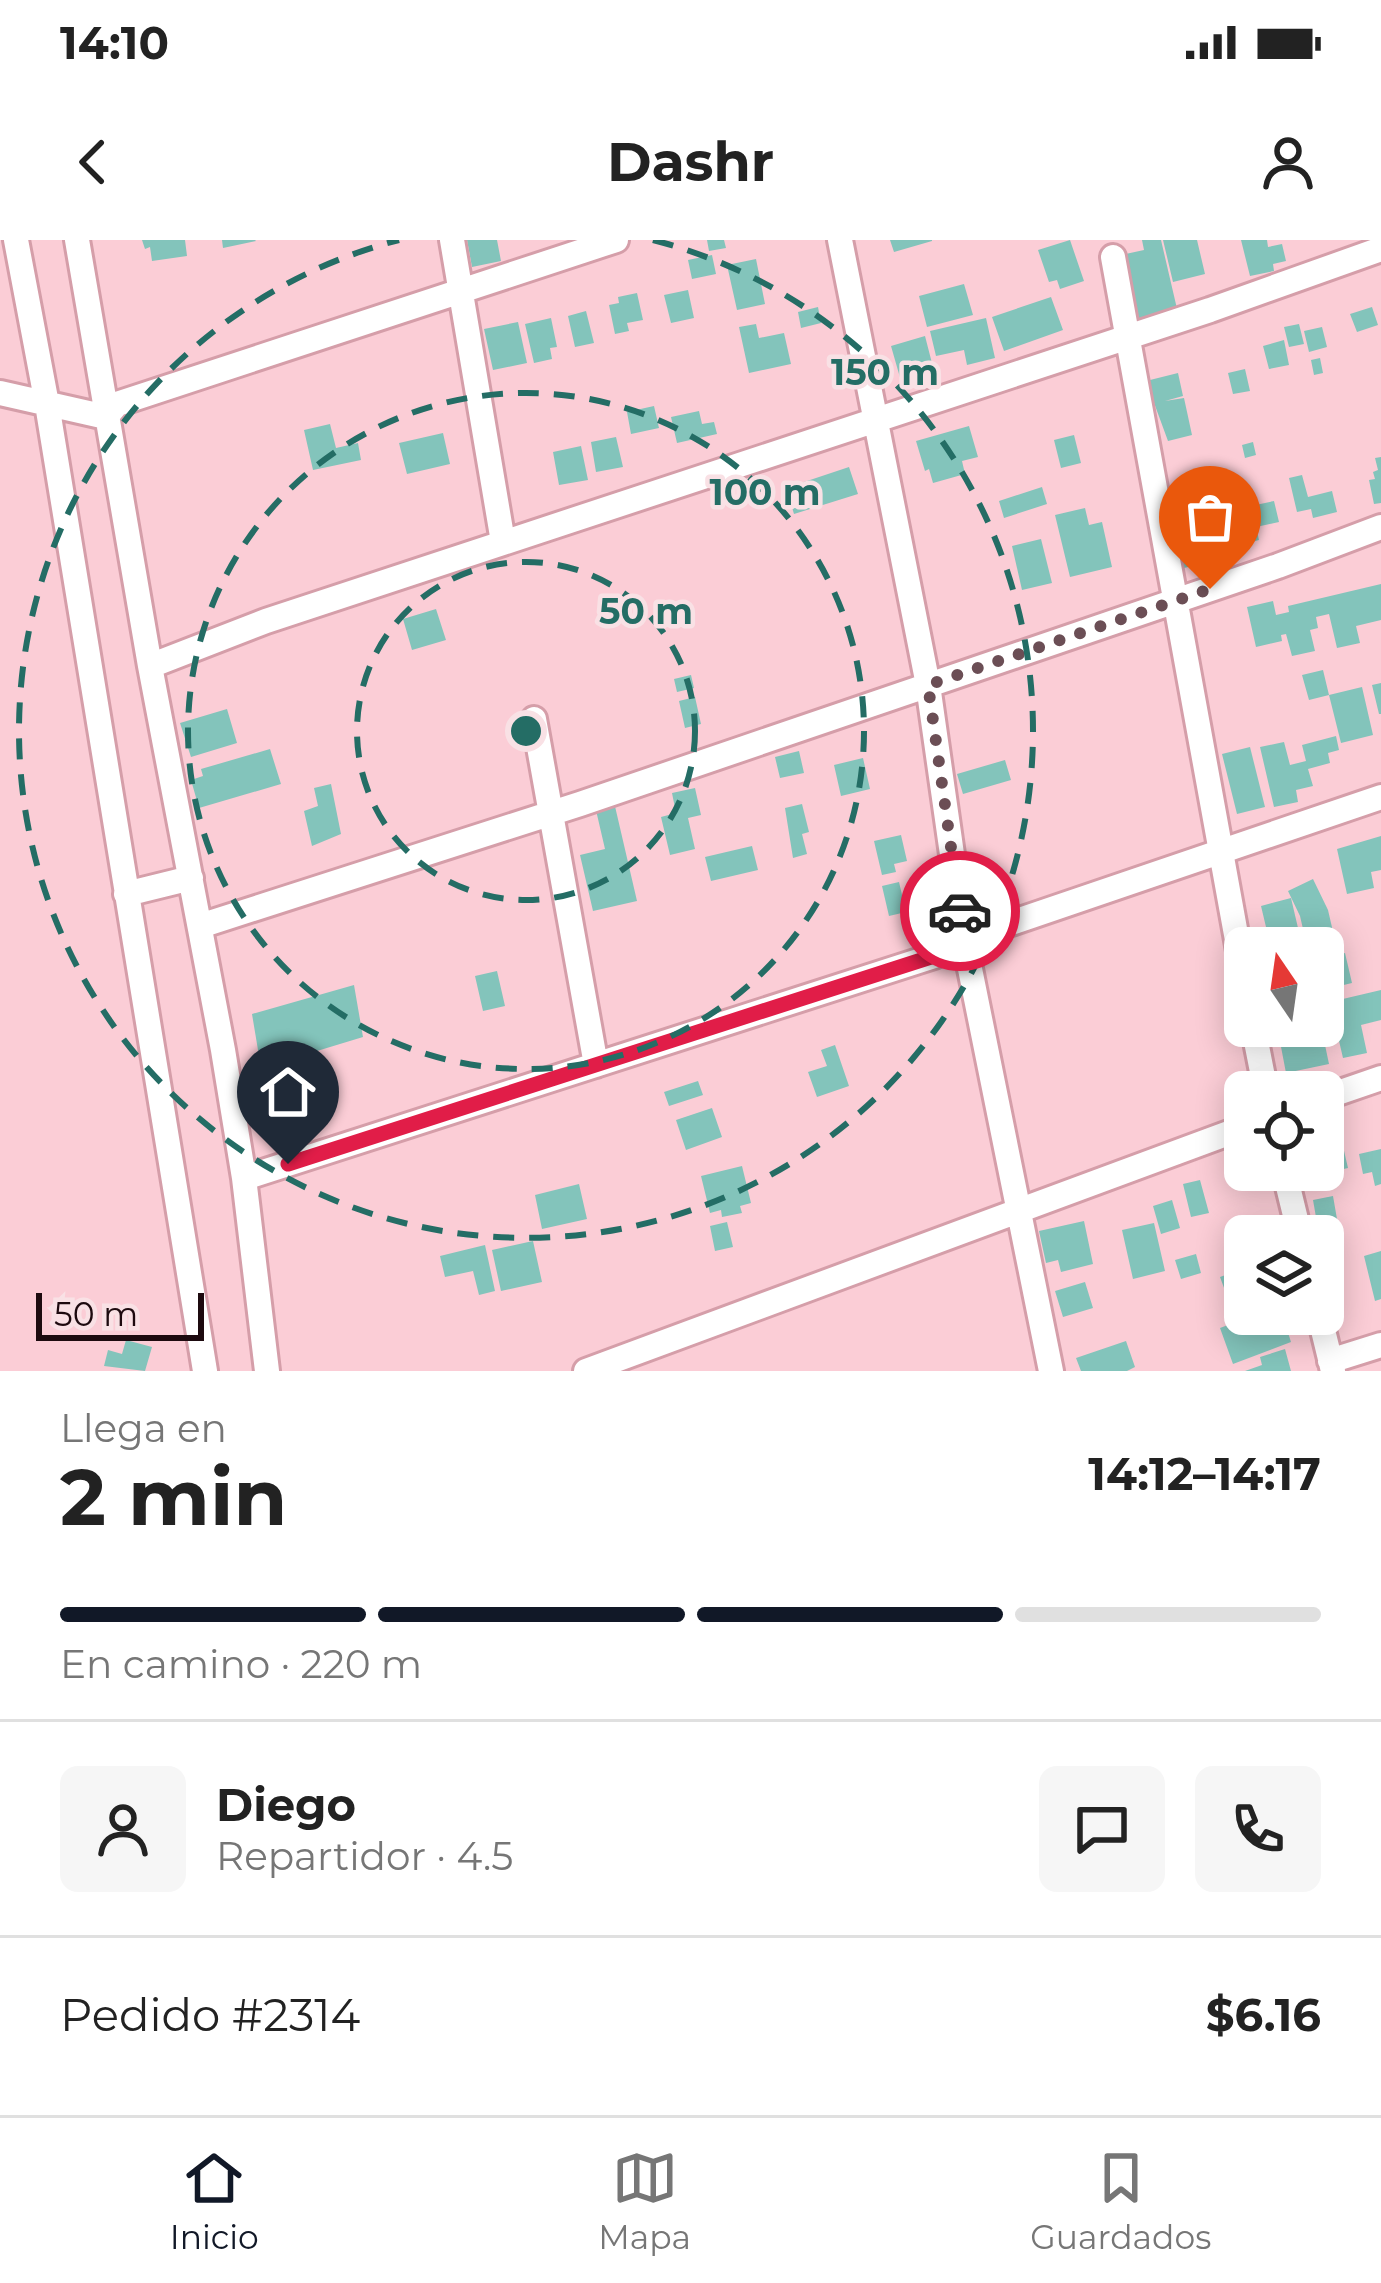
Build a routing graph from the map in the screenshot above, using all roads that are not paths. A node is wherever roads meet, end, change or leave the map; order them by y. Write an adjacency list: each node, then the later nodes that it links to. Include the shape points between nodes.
1 (16, 240): 11 (street)
2 (77, 240): 12 (street)
3 (452, 240): 8 (street)
4 (616, 240): 8 (street)
5 (840, 240): 13 (street)
6 (1381, 249): 9 (street)
7 (1112, 257): 9 (street)
8 (461, 290): 12 (street, via 117,404); 15 (street)
9 (1125, 338): 13 (street); 16 (street)
10 (0, 394): 11 (street)
11 (46, 404): 12 (street); 24 (street)
12 (106, 417): 17 (street)
13 (874, 421): 15 (street); 18 (street)
14 (1381, 527): 16 (street)
15 (503, 542): 17 (street)
16 (1176, 601): 18 (street); 22 (street)
17 (150, 666): 23 (street)
18 (928, 685): 21 (street); 27 (street)
19 (534, 719): 21 (street)
20 (1381, 797): 22 (street)
21 (551, 814): 25 (street); 28 (street)
22 (1220, 852): 26 (street); 27 (street)
23 (191, 878): 24 (street); 25 (street)
24 (126, 894): 37 (street)
25 (200, 926): 32 (street)
26 (1234, 927)
27 (964, 939): 28 (street, via 934,956); 33 (street)
28 (596, 1065): 32 (street)
29 (1381, 1078): 30 (street)
30 (1344, 1091)
31 (1224, 1135): 33 (street)
32 (244, 1178): 38 (street)
33 (1016, 1211): 39 (street); 40 (street)
34 (1324, 1335): 36 (street)
35 (1381, 1345): 36 (street)
36 (1332, 1366)
37 (205, 1371)
38 (267, 1371)
39 (586, 1371)
40 (1052, 1371)

